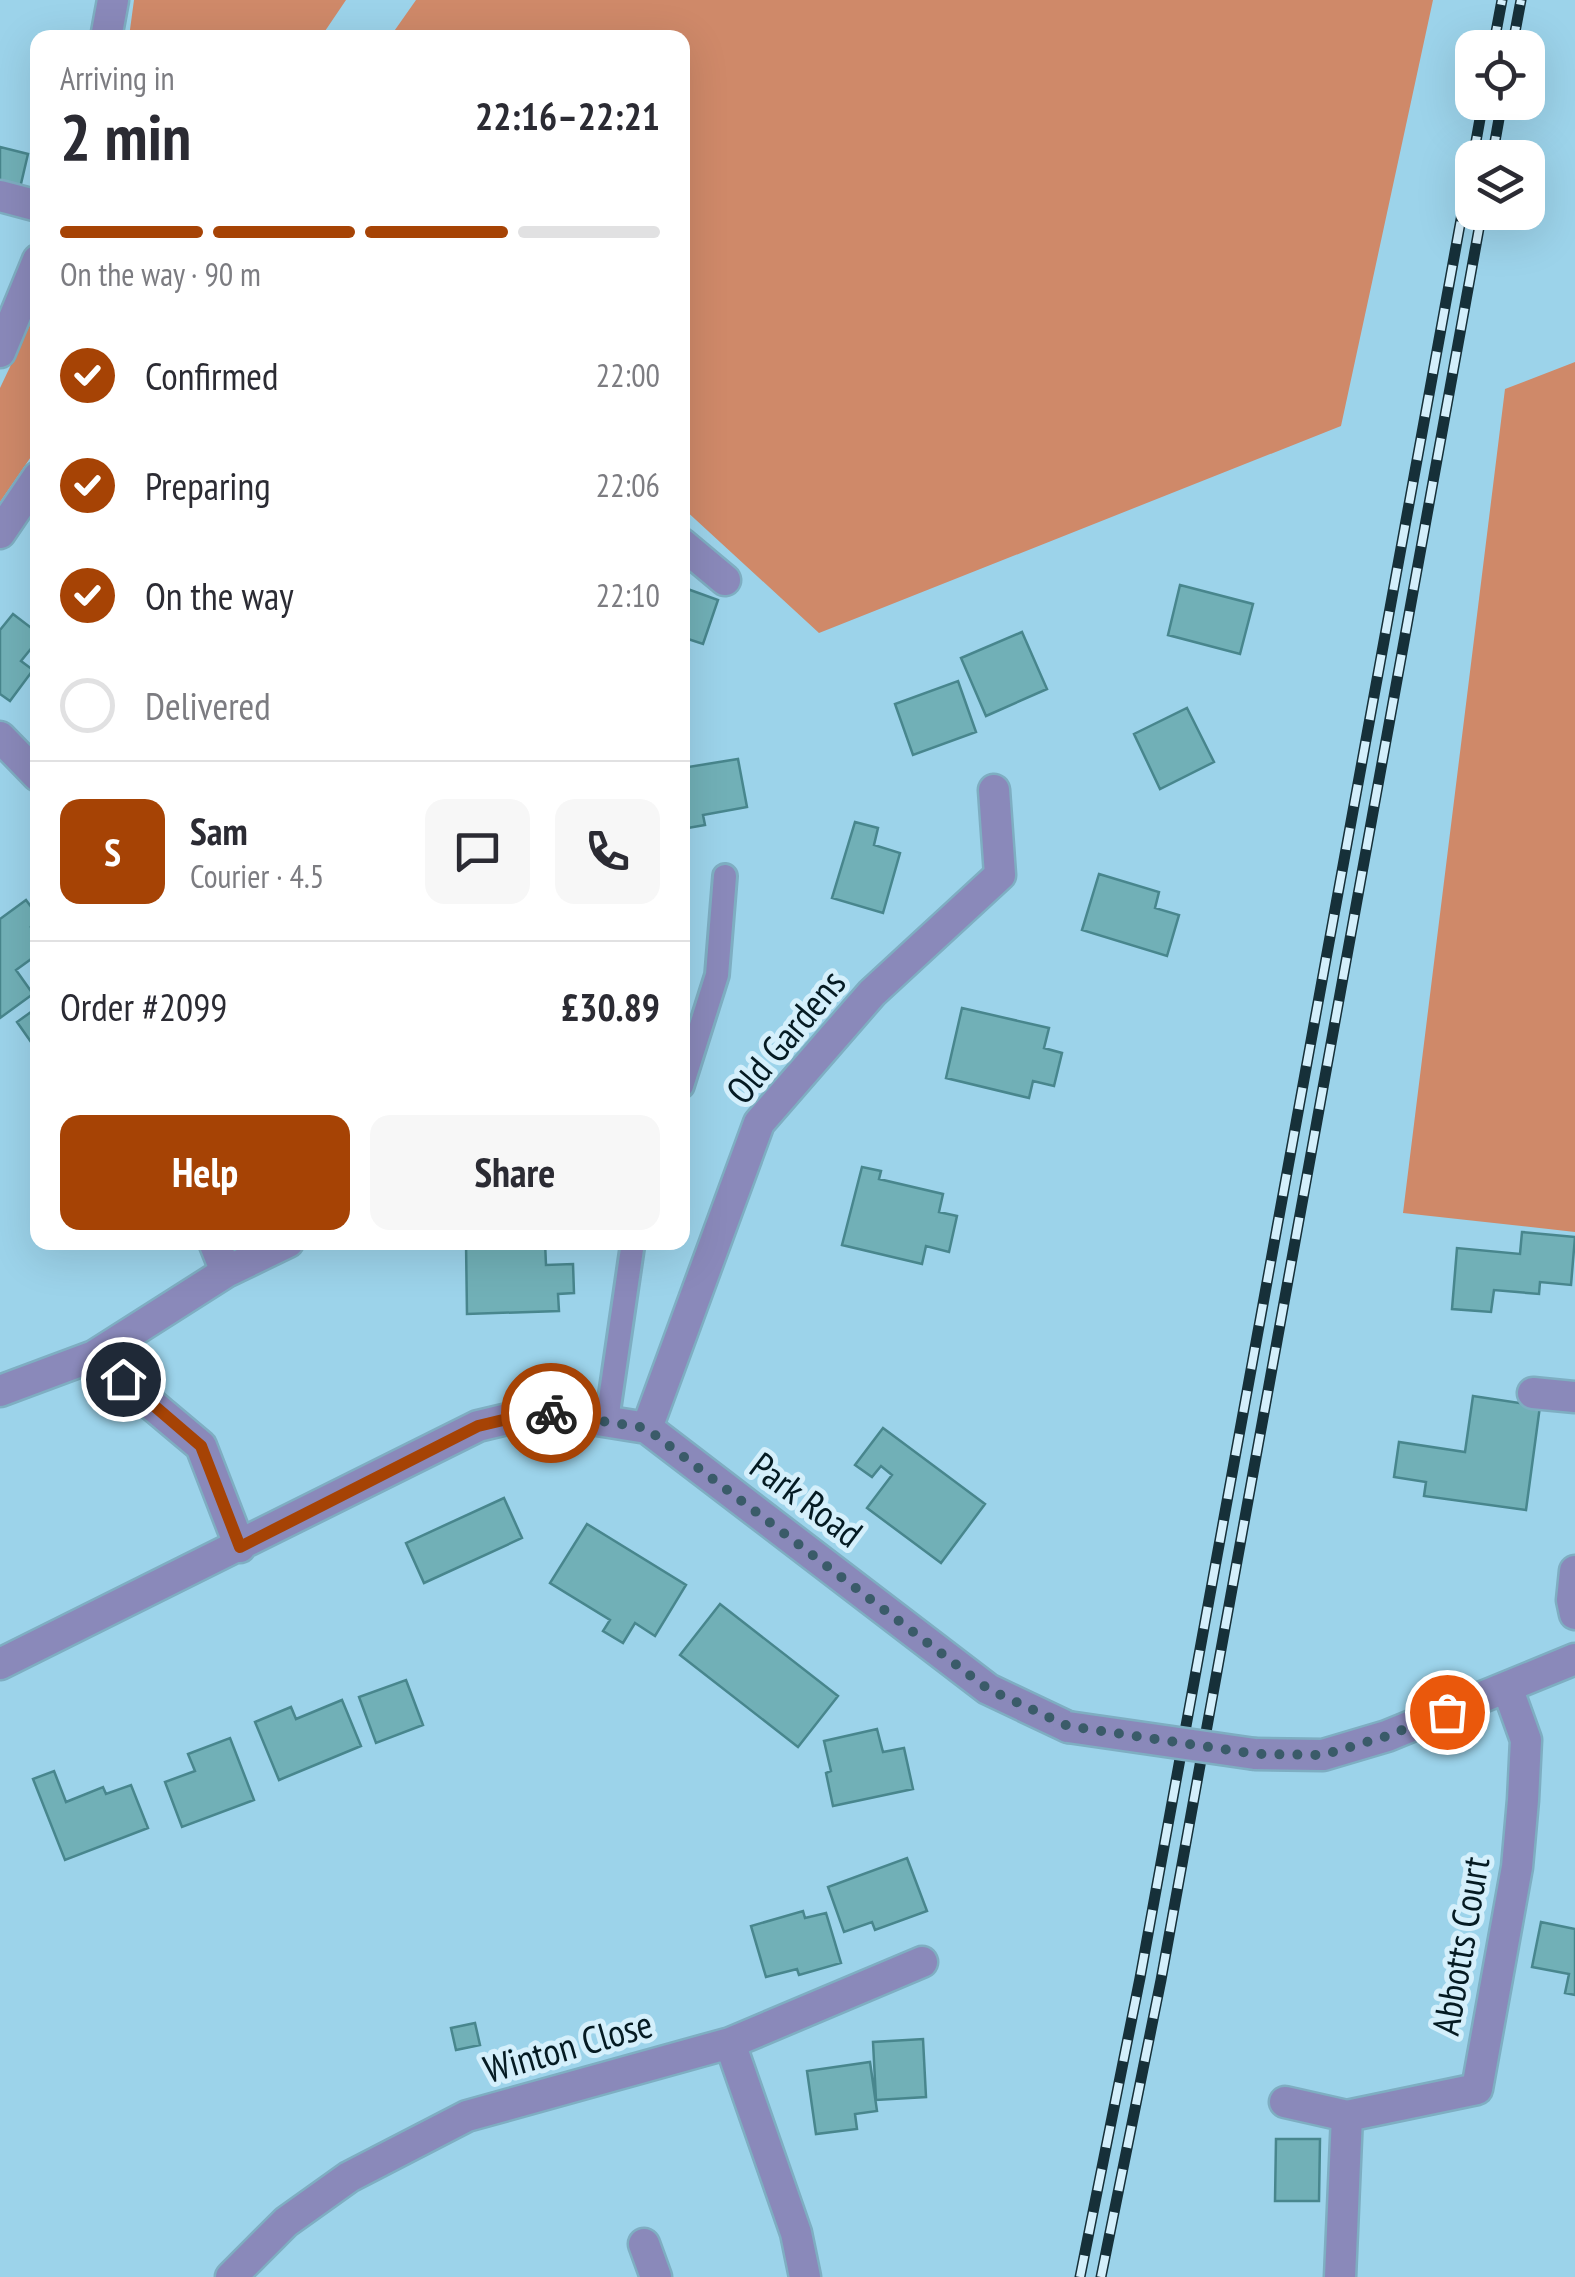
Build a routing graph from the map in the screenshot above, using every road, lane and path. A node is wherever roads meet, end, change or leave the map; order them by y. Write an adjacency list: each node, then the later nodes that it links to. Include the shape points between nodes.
1 (114, 0): 2 (street)
2 (108, 30)
3 (0, 196): 4 (street)
4 (30, 204)
5 (30, 279): 6 (street)
6 (0, 352)
7 (30, 489): 8 (street)
8 (0, 533)
9 (690, 551): 10 (street)
10 (724, 580)
11 (0, 738): 12 (street)
12 (30, 768)
13 (994, 790): 25 (street, Old Gardens, via 1000,874 872,993 759,1122)
14 (724, 876): 15 (lane, via 717,975)
15 (690, 1061)
16 (217, 1250): 19 (street)
17 (271, 1250): 19 (street)
18 (633, 1250): 24 (lane)
19 (226, 1272): 20 (street)
20 (94, 1356): 21 (street); 26 (street, via 201,1446)
21 (0, 1391)
22 (1533, 1393): 23 (street)
23 (1575, 1397)
24 (608, 1420): 25 (street, Park Road); 26 (street, Park Road, via 541,1411 478,1426)
25 (646, 1428): 31 (street, Park Road, bridge, via 988,1689 1068,1726 1256,1754 1323,1755)
26 (240, 1547): 30 (street, Park Road)
27 (1575, 1571): 28 (street)
28 (1575, 1614)
29 (1575, 1659): 31 (street, Park Road)
30 (0, 1664)
31 (1507, 1687): 35 (street, Abbotts Court, via 1526,1740 1520,1834 1477,2088)
32 (922, 1962): 33 (street, Winton Close)
33 (730, 2043): 37 (street, Winton Close, via 468,2116 349,2177 286,2222); 39 (street)
34 (1286, 2102): 35 (street, Abbotts Court)
35 (1347, 2116): 40 (street)
36 (644, 2244): 38 (street)
37 (231, 2277)
38 (656, 2277)
39 (805, 2277)
40 (1340, 2277)

